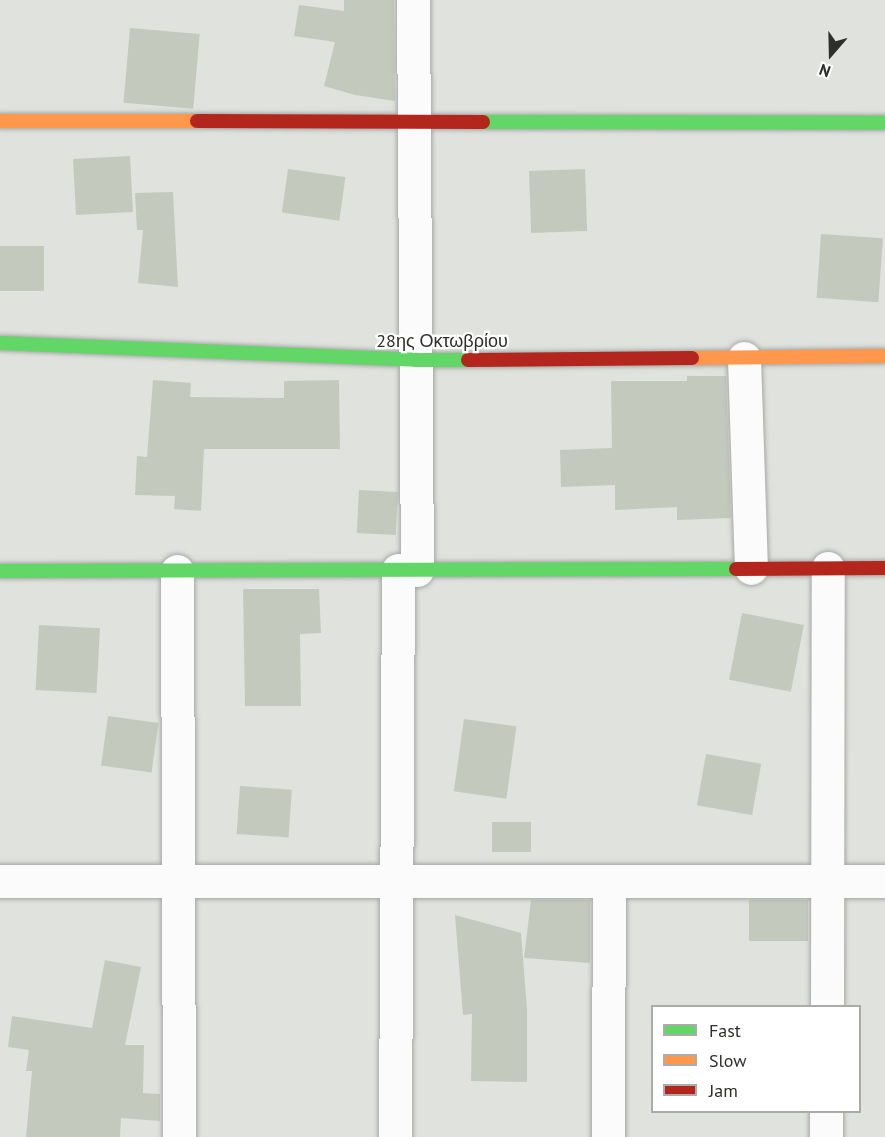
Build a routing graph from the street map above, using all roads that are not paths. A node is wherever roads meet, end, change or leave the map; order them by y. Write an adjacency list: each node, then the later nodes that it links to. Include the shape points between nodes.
1 (413, 0): 3 (street)
2 (0, 121): 3 (street)
3 (414, 122): 4 (street); 8 (street)
4 (885, 123)
5 (0, 343): 8 (street, 28ης Οκτωβρίου)
6 (885, 356): 7 (street, 28ης Οκτωβρίου)
7 (744, 358): 8 (street, 28ης Οκτωβρίου); 9 (street)
8 (416, 360): 12 (street)
9 (751, 568): 10 (street); 12 (street)
10 (828, 568): 11 (street); 17 (street)
11 (885, 568)
12 (408, 570): 14 (street); 20 (street)
13 (0, 571): 14 (street)
14 (177, 571): 19 (street)
15 (0, 881): 19 (street)
16 (609, 881): 17 (street); 20 (street); 25 (street)
17 (827, 881): 18 (street); 21 (street)
18 (885, 881)
19 (178, 882): 20 (street); 23 (street)
20 (397, 882): 24 (street)
21 (826, 1005)
22 (826, 1113): 26 (street)
23 (179, 1137)
24 (395, 1137)
25 (608, 1137)
26 (826, 1137)

